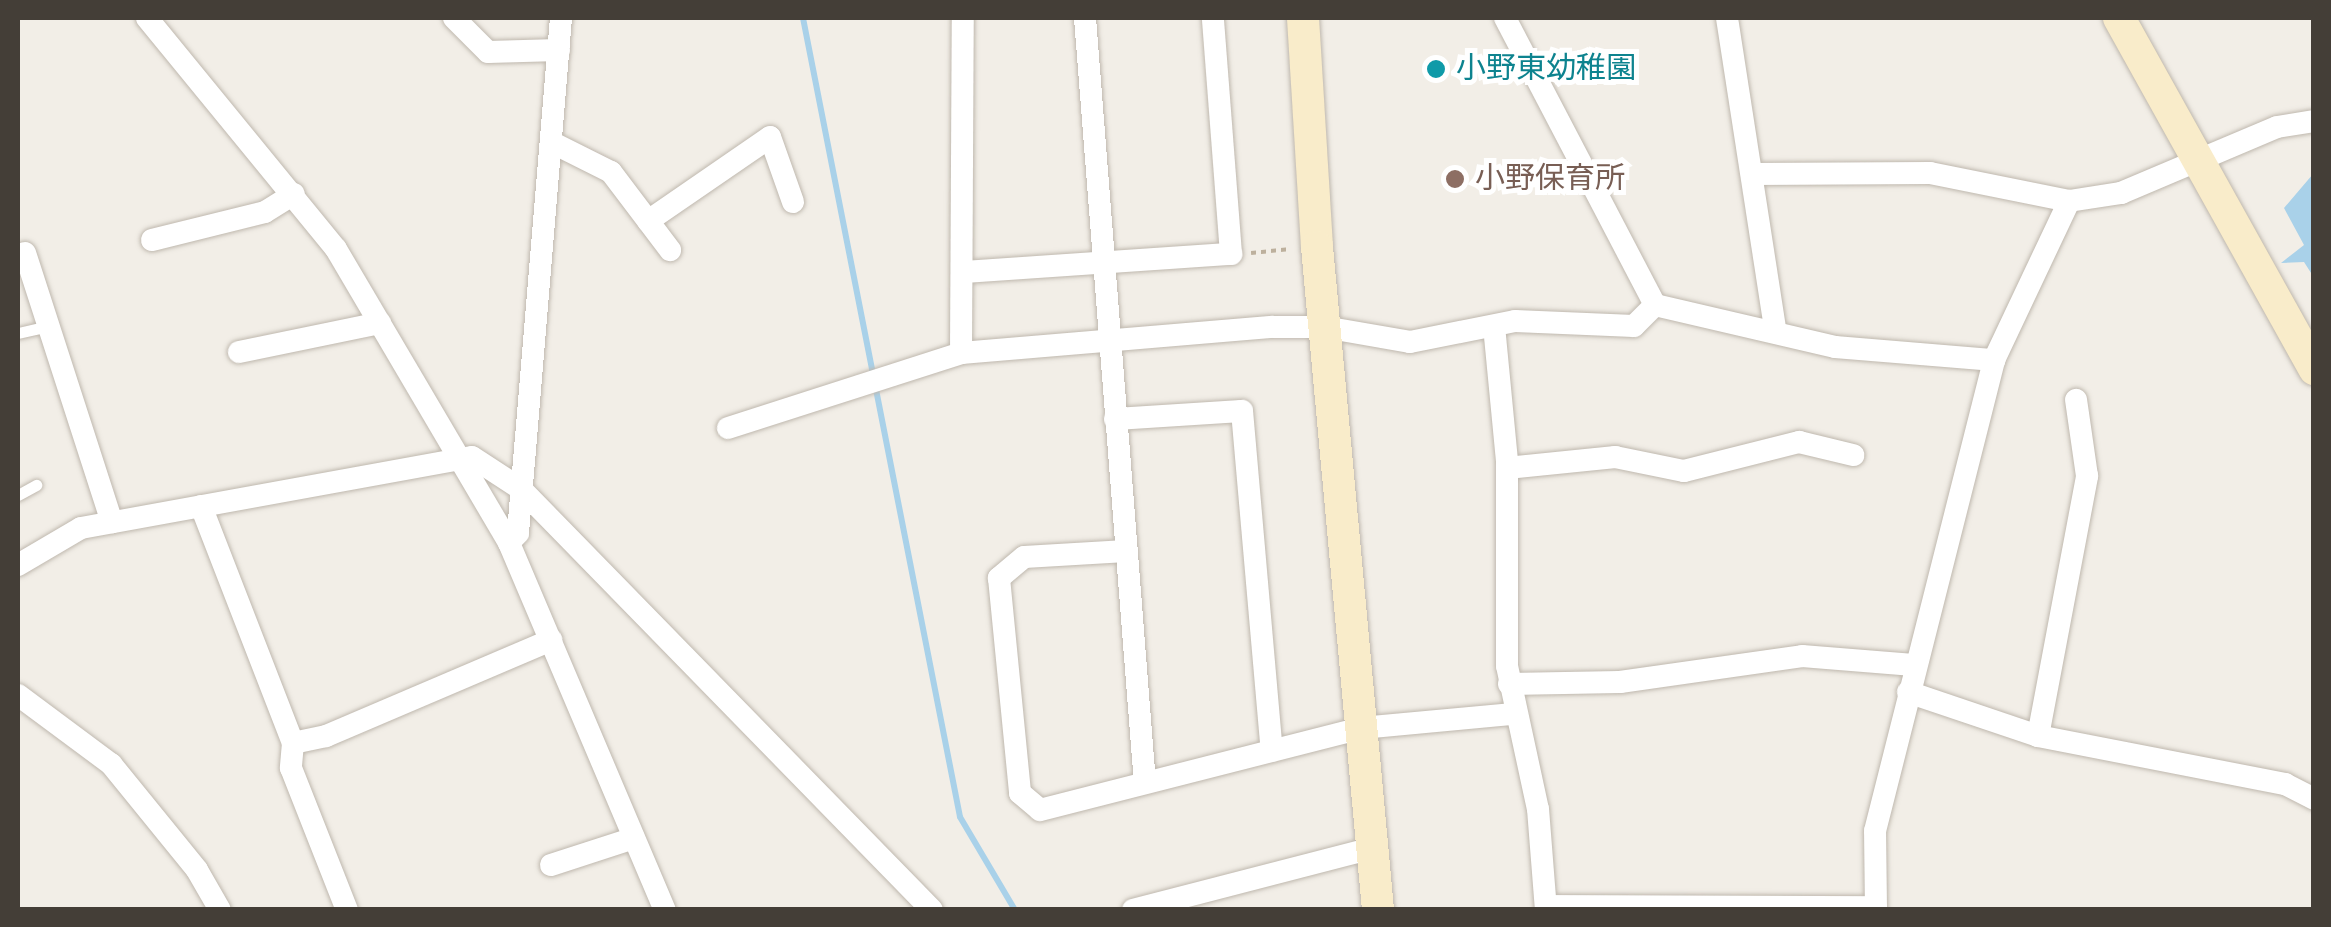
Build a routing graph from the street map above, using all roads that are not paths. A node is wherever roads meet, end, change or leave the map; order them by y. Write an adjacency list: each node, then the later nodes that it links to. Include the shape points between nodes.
1 (148, 18): 16 (street)
2 (454, 18): 11 (street, via 488,52)
3 (561, 18): 11 (street)
4 (963, 18): 24 (street, via 958,105)
5 (1085, 18): 23 (street)
6 (1213, 18): 23 (street, via 1231,254)
7 (1303, 18): 28 (street)
8 (1505, 18): 25 (street)
9 (1727, 18): 15 (street)
10 (2119, 18): 14 (street)
11 (558, 50): 13 (street)
12 (2314, 122): 14 (street, via 2277,127)
13 (551, 142): 19 (street, via 611,172); 44 (street)
14 (2201, 162): 17 (street, via 2121,192); 36 (street)
15 (1752, 174): 17 (street, via 1930,173); 30 (street)
16 (294, 194): 20 (street, via 265,212); 26 (street)
17 (2070, 201): 35 (street)
18 (792, 202): 19 (street, via 770,137)
19 (648, 221): 21 (street)
20 (152, 240)
21 (670, 250)
22 (26, 252): 27 (street)
23 (1104, 262): 24 (street); 32 (street)
24 (964, 272): 34 (street)
25 (1656, 305): 29 (street, via 1634,326); 30 (street)
26 (380, 323): 33 (street); 40 (street)
27 (49, 326): 31 (lane); 47 (street)
28 (1324, 326): 29 (street, via 1410,342); 32 (street); 57 (street)
29 (1494, 326): 42 (street)
30 (1775, 328): 35 (street, via 1834,347)
31 (18, 333)
32 (1109, 340): 34 (street); 38 (street)
33 (239, 352)
34 (961, 353): 39 (street)
35 (1994, 360): 52 (street)
36 (2314, 369)
37 (2076, 400): 58 (street, via 2087,476)
38 (1116, 418): 49 (street); 60 (street, via 1242,410)
39 (728, 428)
40 (456, 455): 44 (street, via 472,457); 46 (street); 48 (street)
41 (1853, 455): 42 (street, via 1799,442 1684,471 1615,457)
42 (1507, 468): 53 (street)
43 (36, 485): 45 (lane)
44 (522, 489): 48 (street, via 518,533); 73 (street)
45 (18, 495)
46 (200, 506): 47 (street); 59 (street)
47 (112, 522): 50 (street, via 54,540)
48 (509, 543): 51 (street)
49 (1126, 550): 62 (street); 62 (street, via 1024,557 998,578 1020,793 1040,810)
50 (18, 565)
51 (550, 640): 59 (street, via 326,736); 65 (street)
52 (1914, 665): 53 (street, via 1802,656 1620,682); 54 (street)
53 (1510, 684): 56 (street)
54 (1908, 692): 58 (street); 69 (street, via 1875,830)
55 (18, 694): 70 (street, via 111,764 197,870)
56 (1512, 714): 57 (street); 68 (street, via 1538,808)
57 (1361, 728): 60 (street); 66 (street)
58 (2038, 736): 63 (street)
59 (293, 743): 71 (street, via 291,768)
60 (1272, 751): 62 (street)
61 (2314, 781): 63 (street)
62 (1145, 783)
63 (2286, 784): 64 (street)
64 (2314, 800)
65 (634, 838): 67 (street); 72 (street)
66 (1372, 848): 74 (street); 75 (street)
67 (551, 865)
68 (1546, 908): 69 (street)
69 (1876, 908)
70 (220, 910)
71 (348, 910)
72 (665, 910)
73 (932, 910)
74 (1133, 910)
75 (1378, 910)

